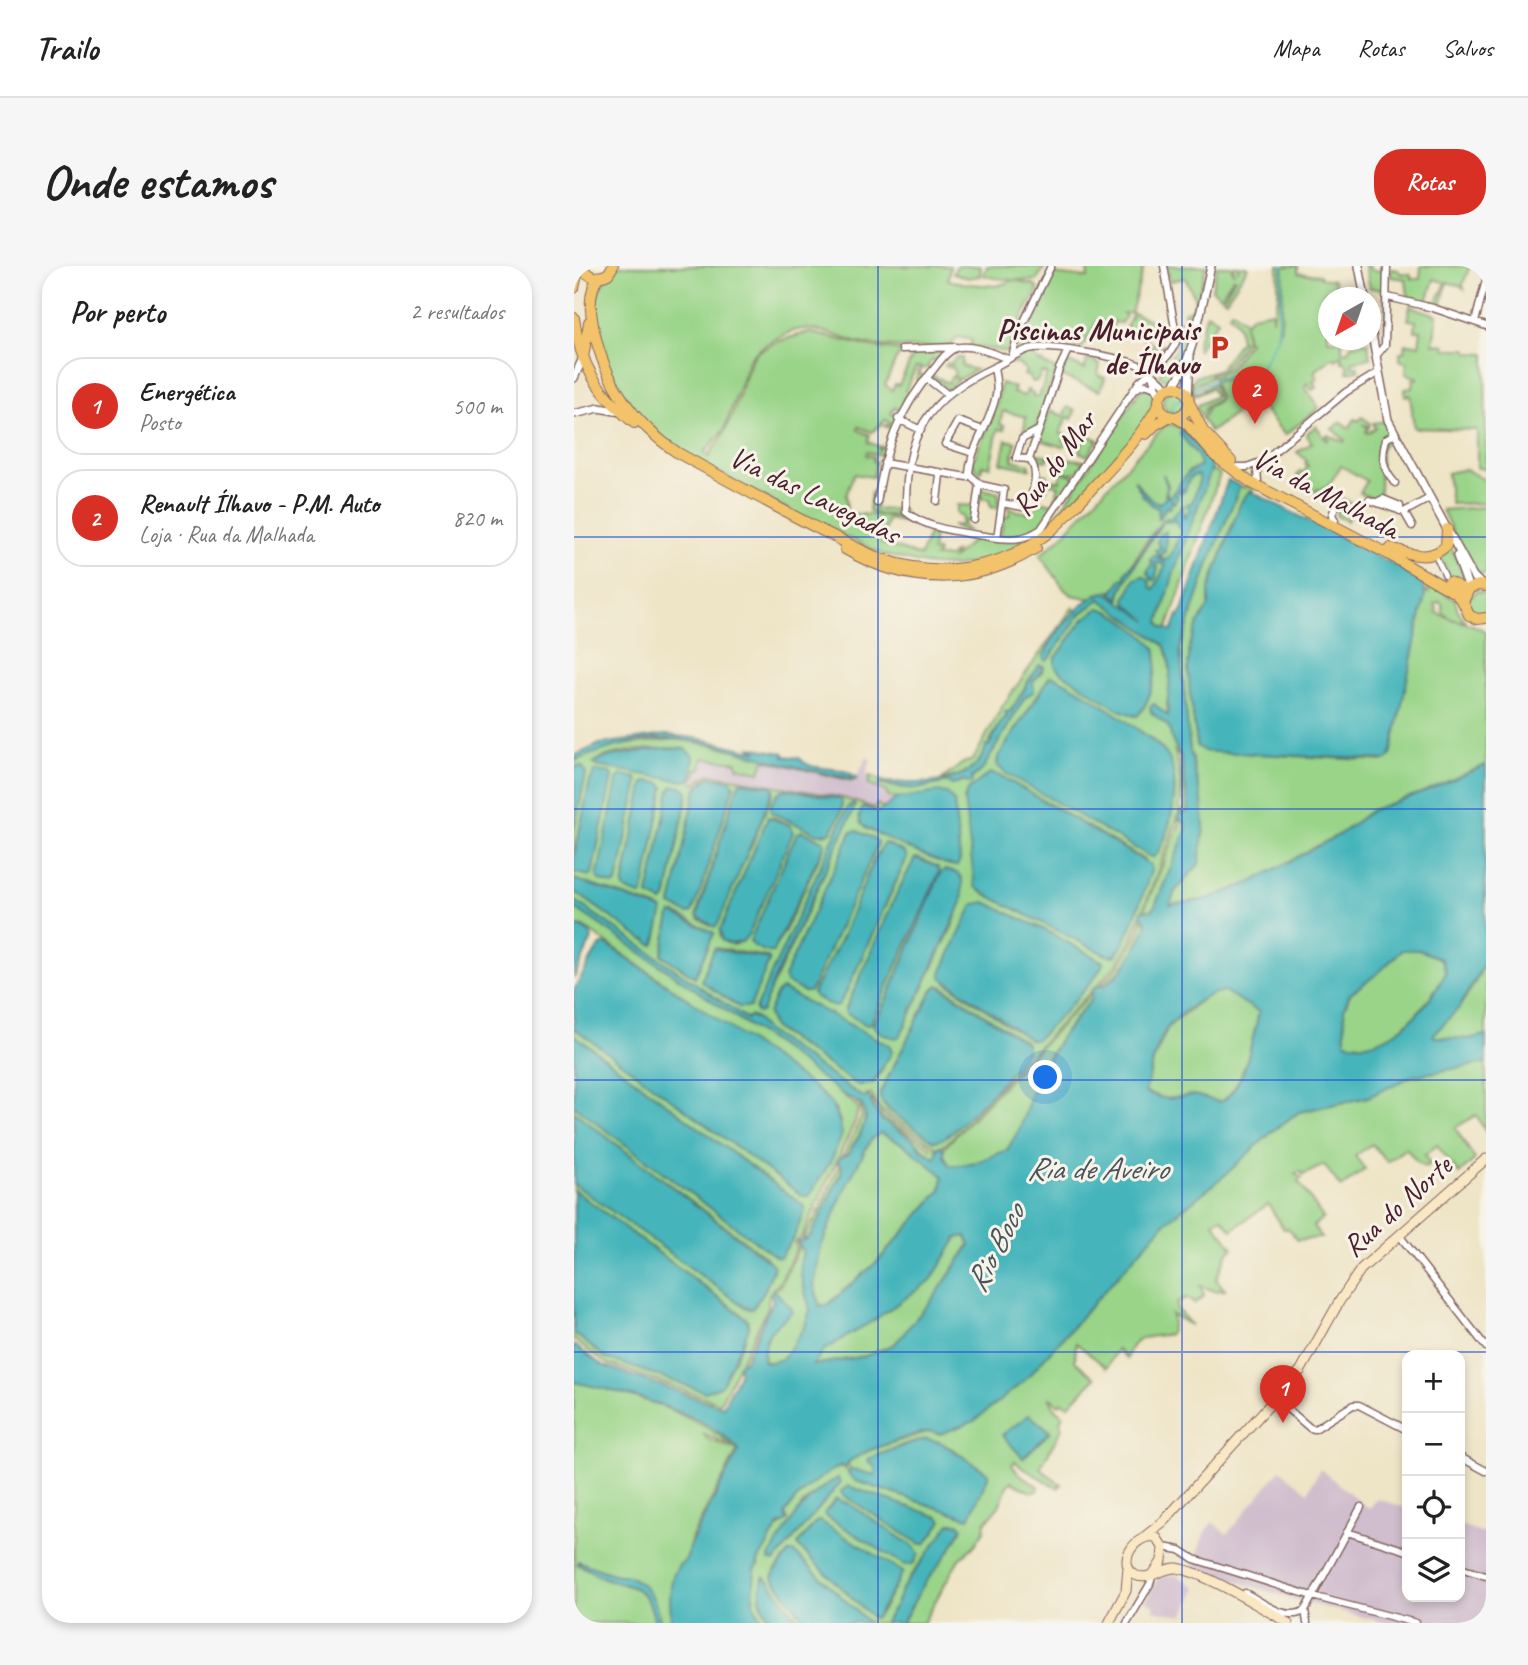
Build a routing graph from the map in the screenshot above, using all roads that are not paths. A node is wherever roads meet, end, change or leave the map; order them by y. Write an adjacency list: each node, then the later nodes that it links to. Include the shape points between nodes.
1 (580, 266): 8 (main road); 11 (main road)
2 (612, 266): 8 (main road, via 608,274)
3 (1051, 266): 24 (street)
4 (1164, 266): 26 (street, Rua do Mar, via 1177,340)
5 (1211, 266): 18 (street)
6 (1359, 266): 10 (street)
7 (1387, 266): 12 (street)
8 (598, 277): 13 (main road, Via das Lavegadas)
9 (1486, 279): 15 (street)
10 (1363, 287)
11 (574, 288)
12 (1388, 297): 15 (street); 22 (street, via 1385,345)
13 (590, 311): 23 (main road); 68 (main road, Via das Lavegadas, via 601,359 620,398 659,440)
14 (574, 318): 23 (main road, Via das Lavegadas)
15 (1475, 322): 16 (street)
16 (1486, 326)
17 (957, 347): 19 (street); 24 (street); 29 (street)
18 (1190, 348): 30 (street, via 1180,377); 34 (street)
19 (902, 349)
20 (1069, 350): 24 (street, via 1050,346); 26 (street, via 1142,365); 41 (street)
21 (1376, 350): 22 (street)
22 (1377, 356): 27 (street)
23 (583, 358): 28 (street); 35 (main road, Via das Lavegadas, via 603,394)
24 (1010, 358): 25 (street)
25 (994, 367): 32 (street); 40 (street, via 997,391)
26 (1151, 374): 30 (street); 31 (street, Rua do Mar); 33 (street)
27 (1380, 376): 42 (street); 45 (street, via 1346,392)
28 (574, 378)
29 (926, 378): 32 (street); 38 (street)
30 (1171, 387): 33 (main road); 34 (main road, via 1183,389)
31 (1134, 390): 33 (street, via 1149,385); 65 (street, Rua do Mar, via 1041,529 1027,538)
32 (947, 394): 39 (street)
33 (1158, 397): 37 (main road, via 1163,412); 66 (main road, Via das Lavegadas, via 1150,420 1127,450 1062,520)
34 (1189, 399): 37 (main road, via 1186,410); 47 (main road, Via da Malhada, via 1203,431)
35 (622, 413): 36 (street, via 599,408); 71 (main road, Via das Lavegadas, via 674,454 866,560)
36 (574, 414)
37 (1173, 417): 71 (main road, Via das Lavegadas, via 1154,425 1063,525 1035,548 987,572); 74 (main road, Via da Malhada, via 1250,482 1388,554)
38 (898, 419): 39 (street); 46 (street)
39 (920, 430): 48 (street)
40 (983, 430): 43 (street); 43 (street, via 958,421 945,444)
41 (1039, 430): 44 (street); 44 (street, via 1022,439 1016,458)
42 (1395, 433): 53 (street, via 1386,439 1382,452 1385,471); 55 (street)
43 (973, 453): 50 (street)
44 (1029, 458): 59 (street, via 1036,471 1028,508)
45 (1263, 461): 47 (street); 52 (street, via 1257,470)
46 (884, 463): 48 (street); 58 (street)
47 (1238, 467): 52 (main road, Via da Malhada)
48 (908, 468): 49 (street); 65 (street, Rua do Mar, via 906,512 913,518)
49 (938, 472): 50 (street); 56 (street)
50 (970, 474): 51 (street)
51 (976, 481): 59 (street, via 1004,490); 61 (street)
52 (1258, 481): 62 (main road, Via da Malhada)
53 (1395, 483)
54 (1330, 493): 62 (street, via 1339,498 1332,515)
55 (1430, 498): 60 (street); 64 (street)
56 (937, 501)
57 (1373, 501): 60 (street)
58 (877, 503)
59 (1002, 503): 65 (street)
60 (1402, 511): 63 (street)
61 (974, 520)
62 (1335, 520): 67 (main road, Via da Malhada)
63 (1412, 526)
64 (1447, 530): 67 (main road, via 1446,546 1430,555); 72 (street, via 1473,576); 73 (street)
65 (997, 538)
66 (1037, 540): 68 (main road, Via das Lavegadas, via 998,560 961,569 913,567); 71 (main road, via 1001,562)
67 (1391, 548): 73 (main road, Via da Malhada)
68 (872, 555): 71 (main road, via 887,564)
69 (1436, 557): 70 (street)
70 (1445, 576)
71 (936, 577)
72 (1484, 586): 73 (main road)
73 (1468, 590): 74 (main road)
74 (1463, 602): 75 (main road, Via da Malhada, via 1465,611)
75 (1483, 620)
76 (1486, 1159): 77 (main road, Rua do Norte)
77 (1399, 1235): 78 (street); 79 (main road, Rua do Norte, via 1352,1280 1310,1357)
78 (1486, 1347)
79 (1275, 1398): 80 (street, via 1310,1429 1353,1405); 84 (main road, Rua do Norte)
80 (1402, 1427)
81 (1465, 1460): 82 (street)
82 (1486, 1471)
83 (1361, 1507): 85 (street)
84 (1163, 1522): 86 (main road, Rua do Norte); 87 (main road)
85 (1347, 1532): 88 (street); 96 (street)
86 (1144, 1537): 87 (main road, via 1156,1537); 89 (main road, via 1131,1548)
87 (1162, 1547): 91 (main road); 92 (main road, via 1162,1561); 96 (street)
88 (1402, 1549)
89 (1129, 1568): 92 (main road); 95 (main road)
90 (1465, 1569): 93 (street)
91 (1195, 1574): 92 (main road, via 1173,1568); 94 (main road)
92 (1148, 1575): 95 (main road); 99 (street, via 1146,1593)
93 (1486, 1576)
94 (1223, 1588): 97 (street, via 1230,1587 1289,1616); 100 (main road)
95 (1126, 1591): 98 (main road)
96 (1312, 1596): 97 (street); 102 (street)
97 (1305, 1610): 101 (street)
98 (1109, 1623)
99 (1127, 1623)
100 (1289, 1623)
101 (1307, 1623)
102 (1416, 1623)

